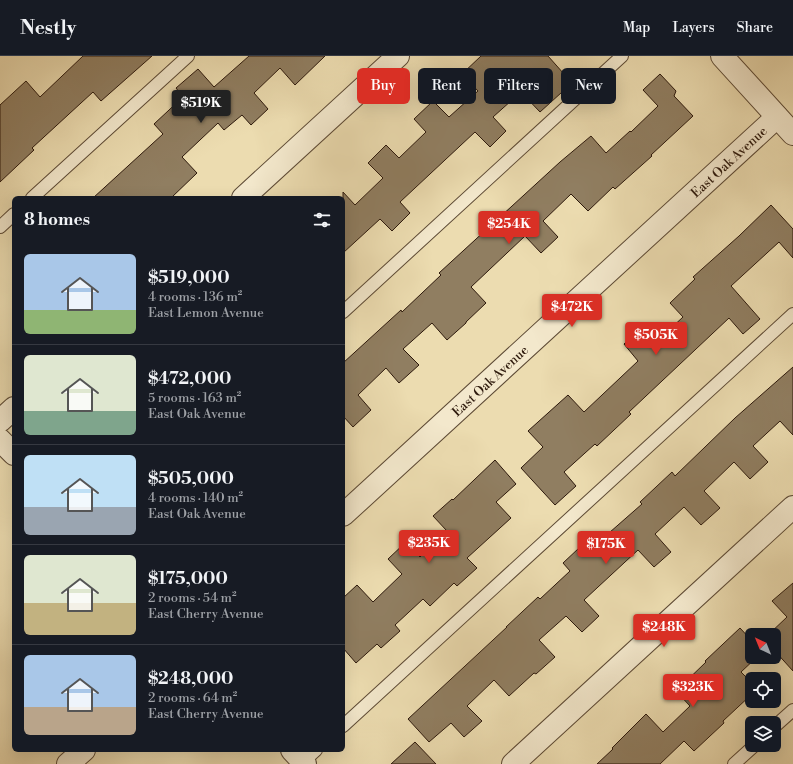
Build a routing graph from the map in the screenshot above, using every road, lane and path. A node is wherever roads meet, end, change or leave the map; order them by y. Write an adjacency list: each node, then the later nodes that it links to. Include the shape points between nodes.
1 (188, 56): 7 (lane)
2 (398, 56): 8 (street)
3 (622, 56): 11 (lane)
4 (722, 56): 5 (street)
5 (777, 117): 6 (street); 18 (street, East Oak Avenue)
6 (793, 134)
7 (34, 196)
8 (245, 196)
9 (12, 216): 10 (lane)
10 (0, 227)
11 (345, 310)
12 (793, 314): 21 (lane)
13 (12, 410): 14 (street)
14 (0, 420)
15 (0, 440): 16 (street)
16 (12, 452)
17 (793, 507): 25 (street)
18 (345, 513)
19 (793, 710): 20 (lane)
20 (781, 721)
21 (345, 724)
22 (82, 752): 24 (street)
23 (747, 752): 26 (lane)
24 (68, 764)
25 (513, 764)
26 (734, 764)

